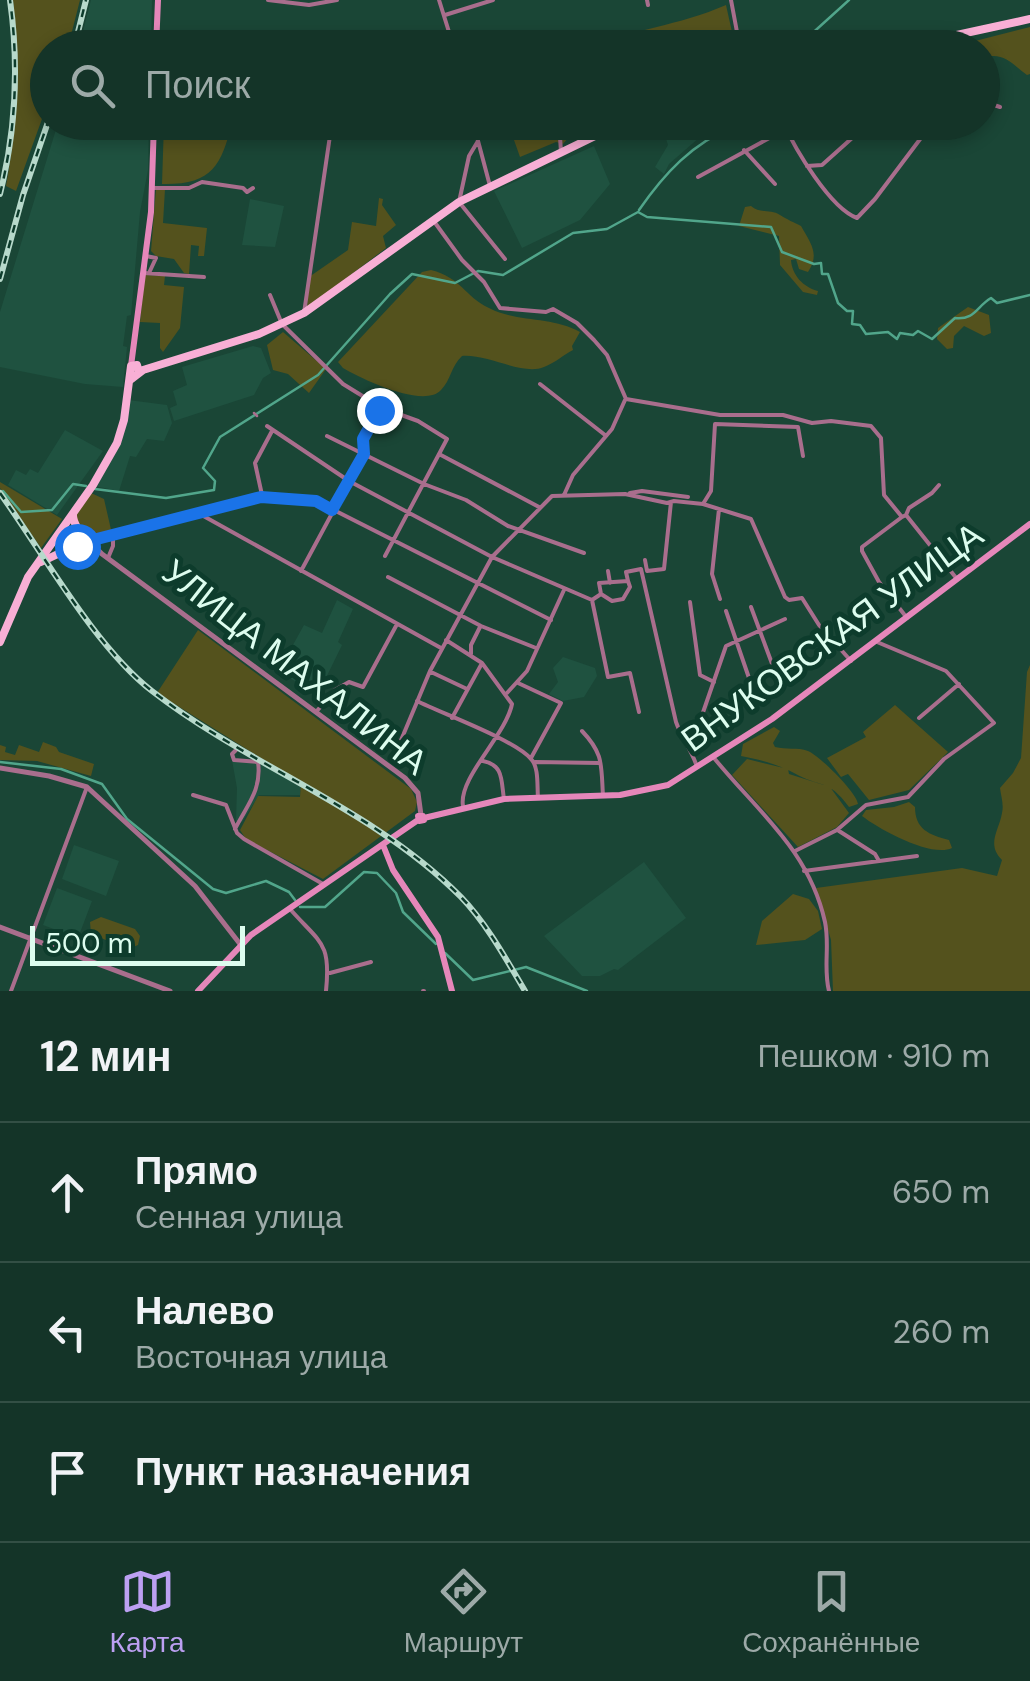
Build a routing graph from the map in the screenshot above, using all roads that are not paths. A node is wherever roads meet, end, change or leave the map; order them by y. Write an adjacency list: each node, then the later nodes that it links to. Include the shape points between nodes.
1 (158, 0): 9 (main road)
2 (268, 0): 3 (street, via 309,6)
3 (337, 0)
4 (439, 0): 7 (street)
5 (492, 0): 7 (street)
6 (731, 0): 11 (street)
7 (445, 15): 10 (street)
8 (1030, 20): 12 (main road)
9 (157, 30)
10 (449, 30)
11 (737, 30)
12 (987, 30)
13 (153, 140): 28 (main road)
14 (329, 140): 36 (street)
15 (561, 140): 23 (street)
16 (589, 140): 23 (main road)
17 (764, 140): 22 (street)
18 (792, 140): 24 (street)
19 (850, 140): 24 (street, via 822,166)
20 (919, 140): 24 (street, via 860,217 848,214)
21 (478, 141): 27 (street); 30 (street)
22 (744, 150): 25 (street); 26 (street)
23 (562, 154): 27 (main road)
24 (807, 166)
25 (698, 176)
26 (776, 184)
27 (490, 187): 30 (main road)
28 (152, 188): 29 (street, via 202,182); 33 (main road)
29 (243, 188)
30 (459, 202): 31 (main road); 32 (street)
31 (433, 220): 36 (main road); 40 (street, via 500,308 553,309 587,332 607,356)
32 (505, 259)
33 (146, 273): 34 (street); 38 (main road)
34 (204, 277)
35 (270, 295): 37 (street)
36 (304, 313): 37 (main road)
37 (282, 324): 38 (main road); 41 (street, via 342,384)
38 (136, 370): 59 (main road, via 118,442)
39 (540, 384): 42 (street)
40 (626, 399): 42 (street); 62 (street, via 720,415 870,426 881,438 884,495)
41 (382, 408): 44 (street, via 366,431); 45 (street, via 447,439)
42 (605, 435): 51 (street)
43 (327, 436): 44 (street)
44 (364, 454): 47 (street); 48 (street)
45 (439, 454): 48 (street); 56 (street)
46 (803, 456): 55 (street, via 798,427 715,424 711,490)
47 (350, 480): 52 (street, via 270,429 255,463); 57 (street); 61 (street)
48 (424, 484): 61 (street); 64 (street)
49 (939, 485): 62 (street)
50 (625, 494): 51 (street); 53 (street); 54 (street)
51 (564, 496): 56 (street)
52 (261, 497): 57 (street, via 316,501); 60 (street)
53 (688, 497)
54 (670, 502): 55 (street); 75 (street, via 664,568 648,571)
55 (702, 504): 58 (street)
56 (538, 507): 64 (street)
57 (332, 510): 69 (street); 77 (street)
58 (719, 510): 86 (street, via 712,574); 105 (street, via 753,520 785,597 802,598)
59 (74, 511): 65 (main road); 66 (main road)
60 (198, 513): 67 (street); 77 (street)
61 (409, 513): 69 (street); 74 (street)
62 (904, 516): 80 (street); 92 (street, via 862,551)
63 (1030, 524): 80 (main road, ВНУКОВСКАЯ УЛИЦА)
64 (517, 530): 71 (street); 74 (street)
65 (59, 532): 66 (main road); 70 (main road, via 57,544); 76 (main road)
66 (79, 532): 68 (street, УЛИЦА МАХАЛИНА); 70 (main road, via 81,542)
67 (112, 534): 68 (street); 72 (street)
68 (89, 541): 72 (street, УЛИЦА МАХАЛИНА)
69 (393, 542): 73 (street); 83 (street)
70 (69, 548): 72 (street); 76 (main road)
71 (584, 552)
72 (105, 556): 116 (street, УЛИЦА МАХАЛИНА)
73 (384, 556)
74 (492, 557): 83 (street); 84 (street)
75 (645, 560)
76 (34, 568): 100 (main road)
77 (301, 571): 95 (street)
78 (608, 571): 82 (street)
79 (388, 577): 91 (street)
80 (956, 579): 92 (main road, ВНУКОВСКАЯ УЛИЦА)
81 (628, 580): 82 (street); 85 (street, via 623,599); 123 (street, via 626,572 641,570 676,722)
82 (610, 584): 85 (street, via 599,583)
83 (476, 585): 91 (street); 93 (street)
84 (564, 590): 87 (street); 93 (street)
85 (602, 594): 87 (street)
86 (720, 599)
87 (592, 600): 117 (street, via 608,678 630,673)
88 (690, 602): 111 (street, via 700,675)
89 (751, 607): 97 (street)
90 (726, 611): 99 (street)
91 (459, 615): 96 (street); 98 (street)
92 (907, 618): 101 (main road, ВНУКОВСКАЯ УЛИЦА)
93 (551, 620): 103 (street)
94 (784, 620): 97 (street)
95 (396, 626): 102 (street); 116 (street, via 364,687 350,682)
96 (481, 626): 103 (street); 104 (street)
97 (760, 629): 99 (street); 107 (street)
98 (446, 640): 102 (street); 104 (street)
99 (738, 640): 109 (street); 111 (street, via 726,646)
100 (0, 642)
101 (876, 642): 105 (main road, ВНУКОВСКАЯ УЛИЦА); 112 (street, via 946,671)
102 (441, 648): 108 (street)
103 (536, 648): 110 (street)
104 (471, 654): 106 (street)
105 (851, 661): 125 (main road, ВНУКОВСКАЯ УЛИЦА)
106 (482, 663): 113 (street); 114 (street)
107 (774, 669)
108 (430, 671): 113 (street); 115 (street)
109 (749, 678)
110 (516, 682): 114 (street); 127 (street, via 561,703)
111 (714, 682): 123 (street)
112 (959, 684): 119 (street); 139 (street, via 994,723 944,759 908,797 866,805)
113 (468, 688): 118 (street)
114 (507, 693): 121 (street, via 512,708)
115 (417, 702): 118 (street); 122 (street)
116 (316, 712): 137 (street, УЛИЦА МАХАЛИНА, via 407,780 418,793)
117 (639, 712)
118 (452, 718): 121 (street)
119 (920, 718)
120 (582, 731): 128 (street)
121 (498, 738): 126 (street); 127 (street)
122 (399, 746)
123 (692, 747): 129 (street)
124 (236, 750): 138 (street, via 234,760 258,762 260,768 258,791)
125 (713, 757): 129 (main road, ВНУКОВСКАЯ УЛИЦА); 141 (street)
126 (482, 760): 135 (street, via 500,770); 136 (street, via 464,790)
127 (533, 760): 128 (street); 134 (street)
128 (602, 762): 133 (street)
129 (698, 767): 133 (main road, ВНУКОВСКАЯ УЛИЦА, via 660,788)
130 (0, 768): 131 (street)
131 (86, 788): 149 (street); 150 (street, via 195,886)
132 (193, 795): 138 (street, via 226,805)
133 (603, 796): 134 (main road, ВНУКОВСКАЯ УЛИЦА)
134 (538, 798): 135 (main road, ВНУКОВСКАЯ УЛИЦА)
135 (504, 799): 136 (main road, ВНУКОВСКАЯ УЛИЦА)
136 (464, 807): 137 (main road, ВНУКОВСКАЯ УЛИЦА)
137 (421, 818): 140 (main road, ВНУКОВСКАЯ УЛИЦА)
138 (235, 829): 146 (street)
139 (837, 830): 141 (street); 144 (street)
140 (383, 850): 143 (main road, ВНУКОВСКАЯ УЛИЦА); 143 (main road); 157 (main road, via 438,936)
141 (795, 851): 145 (street)
142 (916, 856): 144 (street)
143 (364, 858): 146 (main road, ВНУКОВСКАЯ УЛИЦА)
144 (878, 861): 145 (street)
145 (804, 871): 158 (street, via 826,929)
146 (325, 885): 147 (main road, ВНУКОВСКАЯ УЛИЦА)
147 (290, 909): 150 (main road, ВНУКОВСКАЯ УЛИЦА); 152 (street, via 321,940)
148 (0, 927): 149 (street)
149 (30, 939): 153 (street); 154 (street)
150 (240, 944): 155 (main road, ВНУКОВСКАЯ УЛИЦА)
151 (371, 962): 152 (street)
152 (330, 973): 156 (street)
153 (11, 991)
154 (170, 991)
155 (198, 991)
156 (326, 991)
157 (452, 991)
158 (829, 991)

